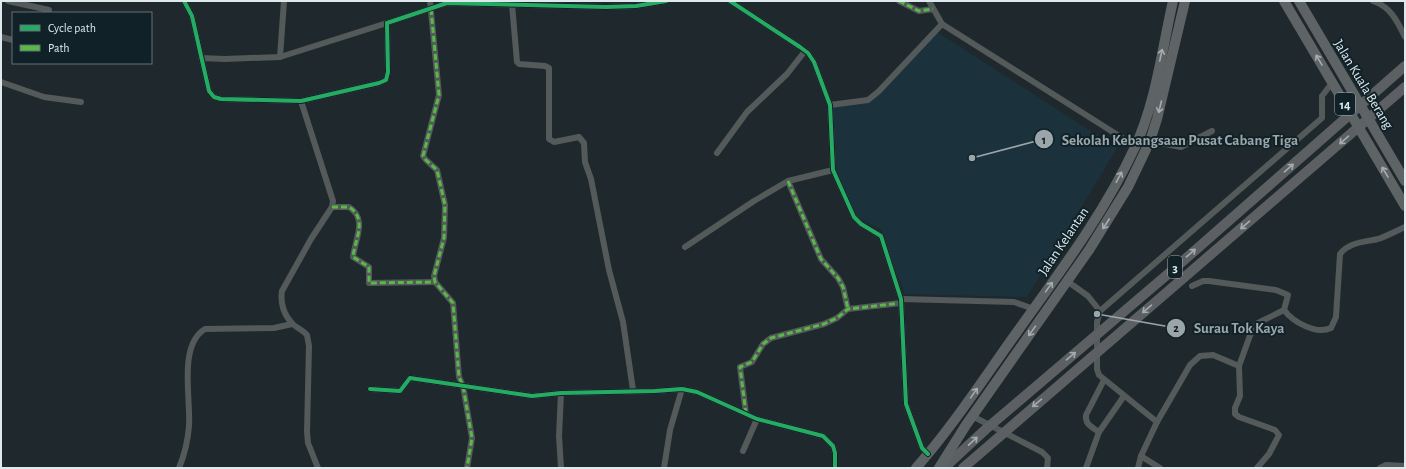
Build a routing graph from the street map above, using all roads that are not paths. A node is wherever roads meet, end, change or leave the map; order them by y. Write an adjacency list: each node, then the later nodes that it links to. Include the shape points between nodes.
1 (8, 1): 17 (street)
2 (184, 1): 25 (street, via 192,16)
3 (284, 1): 24 (street)
4 (430, 1): 15 (street)
5 (666, 1): 14 (street, via 606,7)
6 (730, 1): 23 (street)
7 (899, 1): 16 (street, via 919,11)
8 (929, 1): 16 (street)
9 (1173, 1): 35 (highway, Jalan Kelantan, one-way to 9, via 1151,101)
10 (1185, 1): 34 (highway, Jalan Kelantan, one-way to 34)
11 (1284, 1): 28 (highway, Jalan Kuala Berang / 14, one-way to 11)
12 (1299, 1): 39 (highway, Jalan Kuala Berang / 14)
13 (1373, 1): 21 (street, via 1388,8)
14 (512, 4): 15 (street, via 454,3); 58 (street, via 517,62 549,68 549,139 554,142 579,137 584,143 586,168 591,179 609,270 623,322)
15 (432, 9): 18 (street); 45 (street, via 439,95 423,156 438,170 445,204 444,238 434,272)
16 (933, 9): 19 (street)
17 (49, 10)
18 (387, 23): 24 (street); 30 (street, via 386,80)
19 (942, 24): 32 (street, via 868,100); 35 (street)
20 (1, 37): 22 (street)
21 (1405, 37)
22 (12, 40)
23 (806, 51): 32 (street, via 814,62); 36 (street, via 787,74 746,112)
24 (280, 57): 25 (street)
25 (201, 58): 30 (street, via 209,91 214,96 221,99)
26 (1405, 66): 78 (main road, 3, one-way to 26)
27 (1, 82): 31 (street, via 44,97)
28 (1332, 82): 40 (highway, Jalan Kuala Berang / 14, one-way to 28); 51 (street, via 1322,96 1322,118)
29 (1405, 87): 79 (main road, 3, one-way to 79)
30 (301, 101): 41 (street, via 333,201)
31 (81, 102)
32 (830, 105): 37 (street)
33 (1212, 132): 34 (street, via 1181,147)
34 (1150, 140): 44 (highway, Jalan Kelantan, one-way to 44, via 1128,187)
35 (1135, 146): 49 (highway, Jalan Kelantan, one-way to 35, via 1090,227)
36 (717, 153)
37 (833, 170): 38 (street); 47 (street, via 854,217 881,236)
38 (788, 181): 43 (street); 48 (street, via 821,259 843,287)
39 (1405, 181)
40 (1405, 206)
41 (332, 207): 45 (street, via 349,207 359,215 353,257 369,267 369,283); 52 (street, via 282,291 282,304)
42 (1405, 227): 50 (street, via 1377,239 1354,244 1340,254 1336,317 1331,328 1311,328 1292,318)
43 (685, 247)
44 (1067, 281): 51 (street, via 1088,296); 62 (highway, Jalan Kelantan, one-way to 62)
45 (435, 282): 55 (street, via 453,303 459,377)
46 (1192, 286): 50 (street, via 1210,281 1282,291 1288,298)
47 (901, 301): 48 (street); 49 (street, via 1014,302); 67 (street, via 906,404 922,448)
48 (848, 309): 61 (street, via 824,324 772,338 764,344 752,362 740,367)
49 (1034, 309): 67 (highway, Jalan Kelantan, one-way to 49)
50 (1284, 310): 53 (street, via 1258,323 1252,330)
51 (1100, 311): 54 (street, via 1097,322 1097,369)
52 (292, 324): 70 (street, via 274,328 205,329 195,338 191,348 187,397 189,425); 71 (street, via 307,335 309,346 307,432 308,443)
53 (1239, 366): 64 (street, via 1214,355 1200,356 1190,365); 84 (street, via 1240,396 1235,414 1239,418 1275,430 1279,435 1269,454)
54 (1104, 380): 60 (street); 65 (street, via 1086,415 1087,424)
55 (463, 386): 56 (street, via 410,378 400,391); 59 (street, via 532,396); 72 (street, via 472,438)
56 (370, 389)
57 (682, 389): 58 (street); 61 (street, via 698,392); 74 (street, via 670,430)
58 (633, 390): 59 (street)
59 (561, 393): 73 (street)
60 (1124, 396): 64 (street); 65 (street)
61 (746, 414): 63 (street)
62 (972, 416): 77 (highway, Jalan Kelantan); 80 (street, via 1042,452 1048,458)
63 (757, 419): 66 (street); 75 (street, via 823,436 833,446)
64 (1157, 422): 68 (street)
65 (1100, 432): 81 (street)
66 (743, 451)
67 (928, 454): 76 (highway, Jalan Kelantan)
68 (1141, 456): 82 (street); 83 (street)
69 (1405, 466): 85 (street, via 1386,465)
70 (179, 468)
71 (318, 468)
72 (467, 468)
73 (561, 468)
74 (664, 468)
75 (835, 468)
76 (916, 468)
77 (940, 468)
78 (944, 468)
79 (963, 468)
80 (1047, 468)
81 (1086, 468)
82 (1138, 468)
83 (1160, 468)
84 (1257, 468)
85 (1380, 468)

